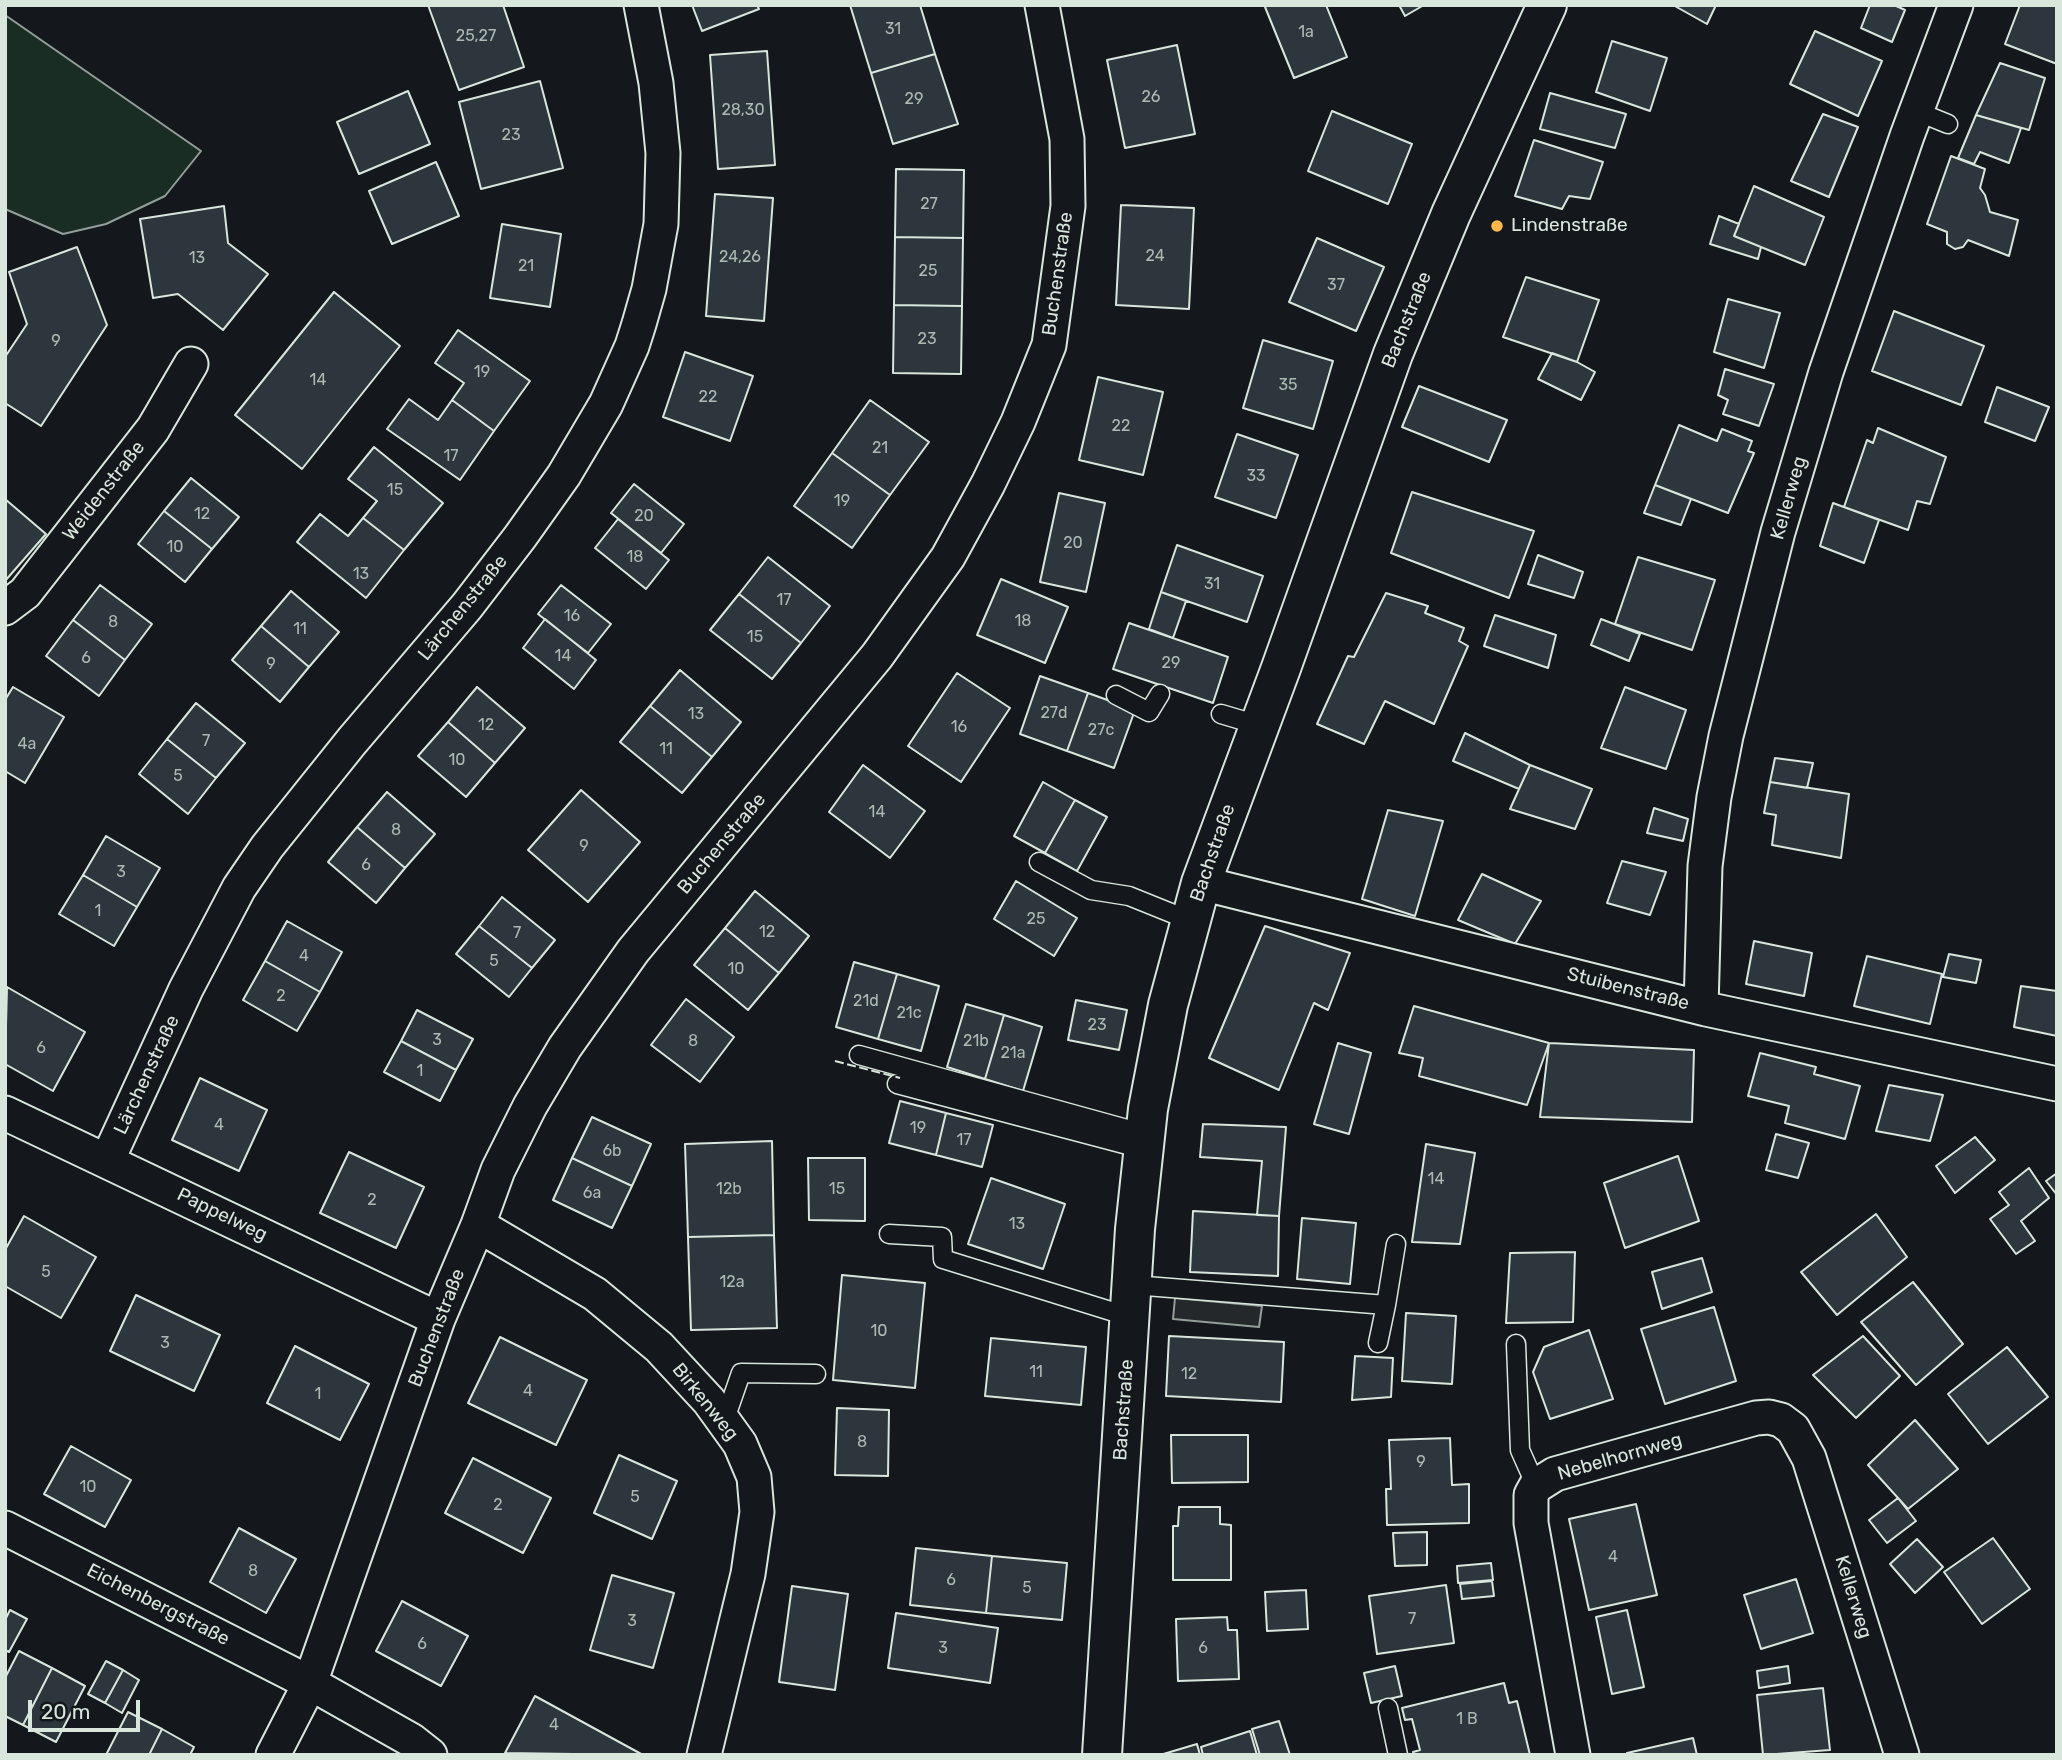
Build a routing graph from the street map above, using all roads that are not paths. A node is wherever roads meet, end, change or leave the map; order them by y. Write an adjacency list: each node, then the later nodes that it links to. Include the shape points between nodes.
1 (641, 5): 22 (street, Lärchenstraße, via 662,142 661,223 639,324 606,404 520,537 267,847 239,888 186,989)
2 (1042, 5): 23 (street, Buchenstraße, via 1067,139 1068,206 1049,345 1018,422 948,557 877,656 643,938 565,1047 498,1170)
3 (1547, 5): 12 (street, Bachstraße, via 1412,306)
4 (1956, 5): 5 (street, Kellerweg)
5 (1916, 111): 6 (lane); 16 (street, Kellerweg, via 1822,385 1778,532 1726,736 1705,866)
6 (1948, 124)
7 (191, 364): 8 (street, Weidenstraße, via 153,429 25,593)
8 (5, 608)
9 (1160, 694): 10 (lane, via 1150,712)
10 (1116, 695)
11 (1221, 714): 12 (lane)
12 (1258, 725): 14 (street, Bachstraße)
13 (1039, 862): 15 (lane, via 1090,890 1129,896)
14 (1201, 883): 15 (street, Bachstraße); 16 (street, Stuibenstraße)
15 (1191, 921): 21 (street, Bachstraße, via 1168,1005)
16 (1702, 1007): 19 (street, Stuibenstraße)
17 (859, 1055): 21 (lane)
18 (897, 1084): 21 (lane)
19 (2057, 1084)
20 (5, 1112): 22 (street, Pappelweg)
21 (1144, 1142): 26 (street, Bachstraße)
22 (108, 1160): 28 (street, Pappelweg)
23 (478, 1225): 28 (street, Buchenstraße); 32 (street, Birkenweg, via 596,1294 659,1348)
24 (889, 1234): 26 (lane, via 942,1237 943,1259)
25 (1396, 1244): 27 (lane)
26 (1131, 1301): 27 (lane); 41 (street, Bachstraße)
27 (1385, 1305): 29 (lane)
28 (438, 1319): 36 (street, Buchenstraße)
29 (1378, 1343)
30 (1516, 1343): 34 (lane, via 1520,1450)
31 (816, 1374): 32 (lane, via 741,1373)
32 (724, 1422): 40 (street, Birkenweg, via 740,1444 754,1477 757,1512 748,1574)
33 (1800, 1440): 34 (street, Nebelhornweg, via 1781,1420 1756,1418 1570,1469); 44 (street, Kellerweg)
34 (1536, 1486): 43 (street, Nebelhornweg, via 1531,1495 1531,1523)
35 (5, 1528): 36 (street, Eichenbergstraße)
36 (310, 1683): 38 (street); 39 (street, Eichenbergstraße)
37 (1388, 1708): 42 (lane)
38 (273, 1755)
39 (430, 1755)
40 (704, 1755)
41 (1102, 1755)
42 (1398, 1755)
43 (1573, 1755)
44 (1902, 1755)

